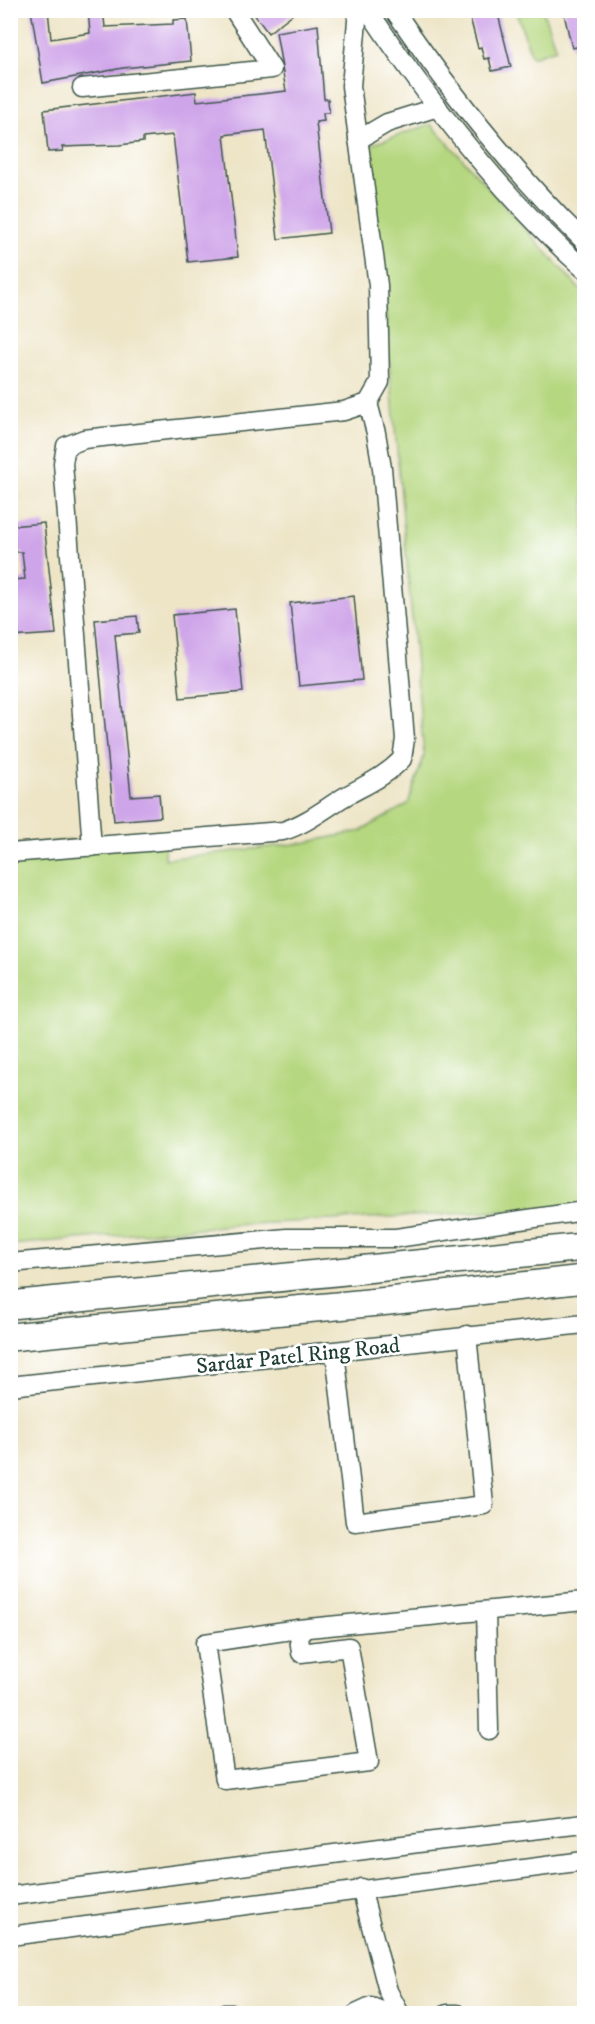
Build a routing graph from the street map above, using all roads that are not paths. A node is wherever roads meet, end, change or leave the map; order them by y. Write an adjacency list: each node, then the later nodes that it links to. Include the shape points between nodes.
1 (234, 10): 5 (street, via 272,69)
2 (358, 10): 7 (street, via 351,86)
3 (368, 10): 6 (street)
4 (394, 10): 8 (street, via 435,71 491,141)
5 (82, 88)
6 (438, 107): 7 (street, via 387,123); 9 (street, via 517,202)
7 (358, 140): 10 (street, via 378,285 380,382)
8 (585, 241)
9 (585, 269)
10 (368, 403): 11 (street, via 382,468 405,739 402,759 374,782 284,831); 11 (street, via 344,411 84,439 66,446 63,463 69,565)
11 (92, 848): 12 (street)
12 (10, 853)
13 (585, 1211): 15 (street, via 396,1238 287,1238)
14 (585, 1247): 17 (highway)
15 (10, 1263)
16 (585, 1279): 20 (highway, Sardar Patel Ring Road)
17 (10, 1305)
18 (585, 1324): 19 (street, Sardar Patel Ring Road)
19 (467, 1335): 21 (street, Sardar Patel Ring Road); 21 (street, via 484,1505 355,1522)
20 (10, 1337)
21 (335, 1352): 22 (street, Sardar Patel Ring Road)
22 (10, 1386)
23 (585, 1601): 24 (street)
24 (486, 1611): 25 (street); 26 (street)
25 (298, 1629): 25 (street, via 205,1643 225,1780 369,1762 349,1647 301,1653)
26 (489, 1730)
27 (585, 1824): 30 (street)
28 (585, 1861): 29 (street)
29 (361, 1888): 31 (street); 36 (street, via 388,1991)
30 (10, 1896)
31 (10, 1936)
32 (223, 2013): 33 (street)
33 (233, 2013)
34 (356, 2013): 35 (street, via 371,2007)
35 (391, 2013)
36 (400, 2013)
37 (447, 2013): 38 (street)
38 (458, 2013)

